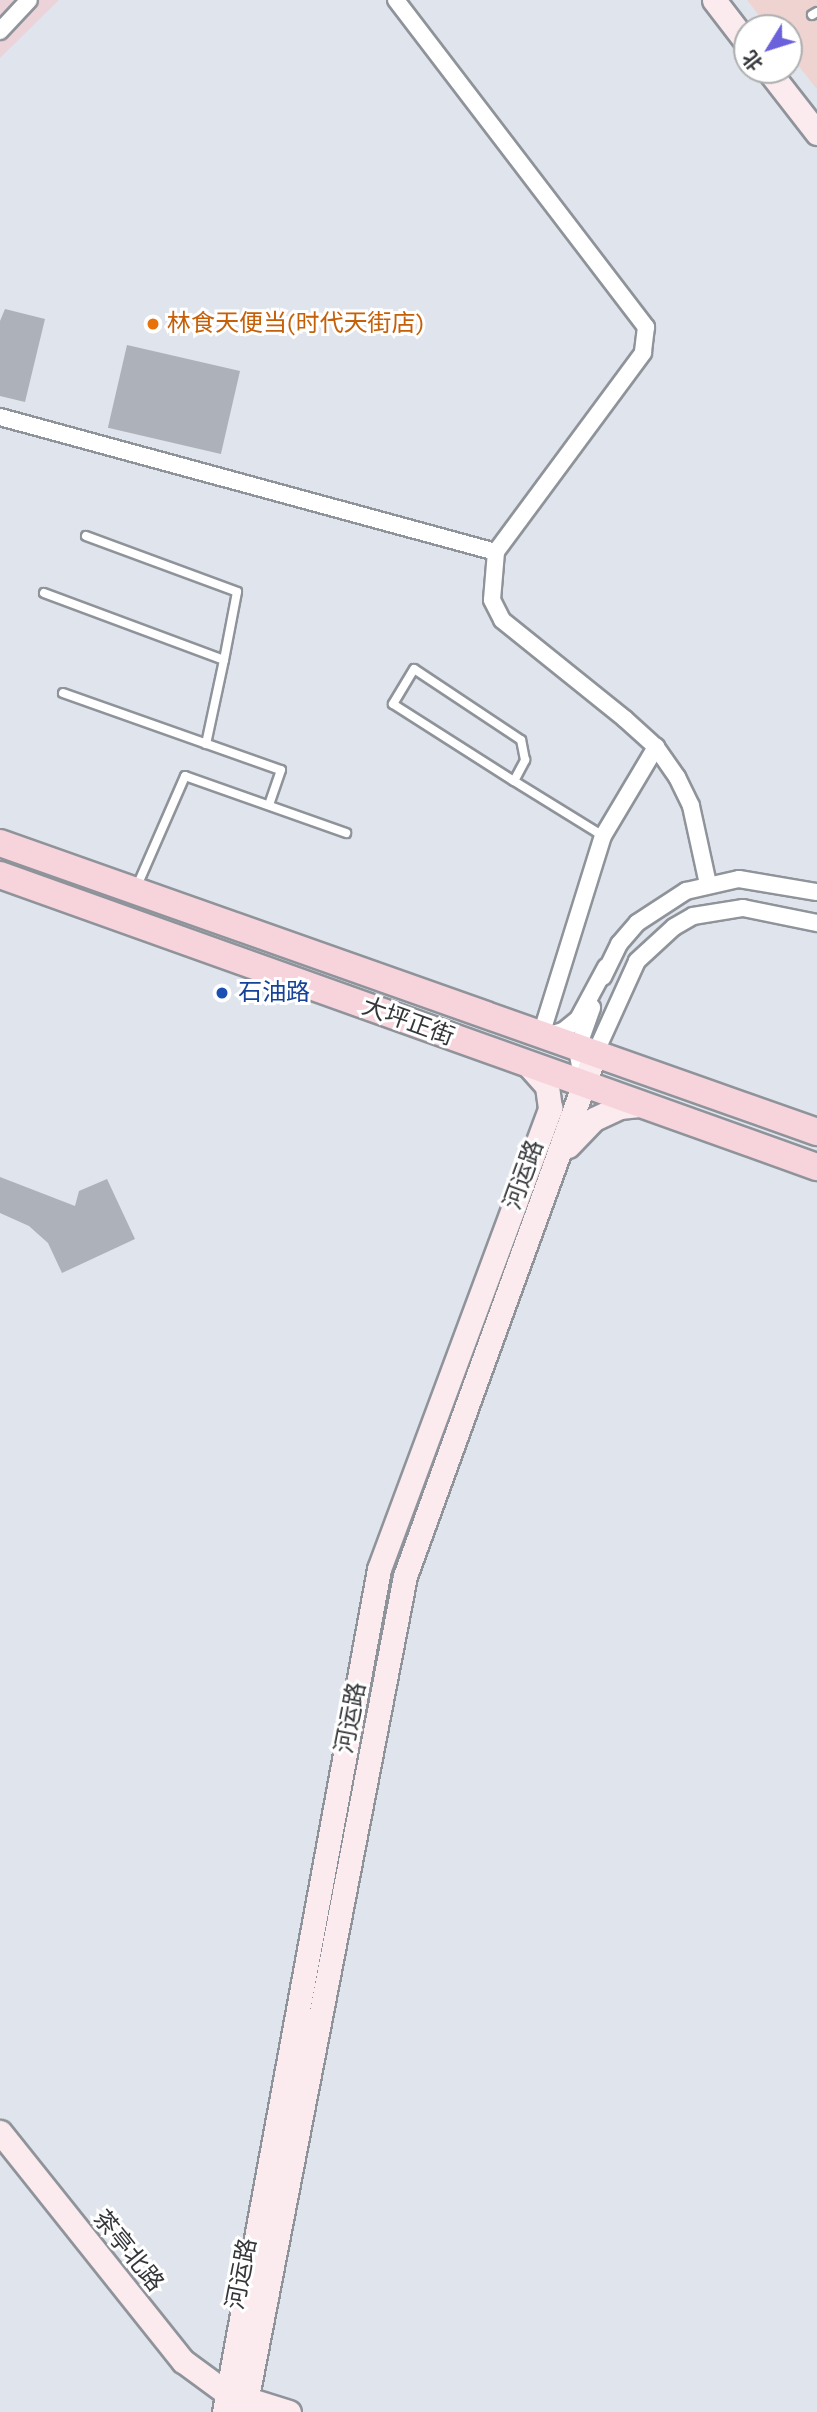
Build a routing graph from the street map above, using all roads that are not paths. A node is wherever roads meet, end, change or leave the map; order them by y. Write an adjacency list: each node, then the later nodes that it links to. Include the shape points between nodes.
1 (29, 0): 5 (street)
2 (396, 0): 10 (street, via 646,327 643,353)
3 (714, 0): 4 (main road)
4 (733, 25)
5 (0, 31)
6 (779, 84): 7 (main road)
7 (817, 133)
8 (0, 417): 10 (street)
9 (86, 536): 12 (lane, via 237,592)
10 (496, 552): 15 (street, via 492,600 502,621)
11 (44, 593): 12 (lane)
12 (224, 660): 14 (lane)
13 (63, 693): 14 (lane)
14 (206, 744): 17 (lane, via 281,770)
15 (656, 747): 19 (street); 22 (street, via 691,806)
16 (514, 781): 16 (lane, via 525,760 521,740 414,670 393,705); 19 (lane)
17 (268, 805): 18 (lane); 23 (lane, via 185,776)
18 (346, 833)
19 (603, 836): 27 (street)
20 (0, 843): 23 (main road, 大坪正街)
21 (0, 875): 29 (main road, 大坪正街)
22 (708, 884): 24 (street, via 739,879); 26 (street, via 660,905 619,944)
23 (136, 889): 27 (main road, 大坪正街)
24 (817, 892)
25 (817, 923): 28 (street, via 743,908 694,916 674,927 637,961)
26 (606, 967): 27 (street, via 578,1019 563,1031); 28 (street)
27 (540, 1038): 28 (main road, 大坪正街)
28 (585, 1053): 30 (main road, 河运路); 32 (main road, 大坪正街)
29 (530, 1067): 30 (main road, 大坪正街); 36 (main road, 河运路, via 547,1086 550,1108 379,1569)
30 (584, 1086): 31 (main road, 大坪正街); 33 (main road, 河运路)
31 (639, 1105): 33 (main road, via 594,1119); 34 (main road, 大坪正街)
32 (817, 1132)
33 (556, 1163): 36 (main road, 河运路, via 405,1576)
34 (817, 1167)
35 (0, 2132): 36 (main road, 茶亭北路, via 183,2361)
36 (234, 2404): 37 (main road, 茶亭北路)
37 (289, 2412)

